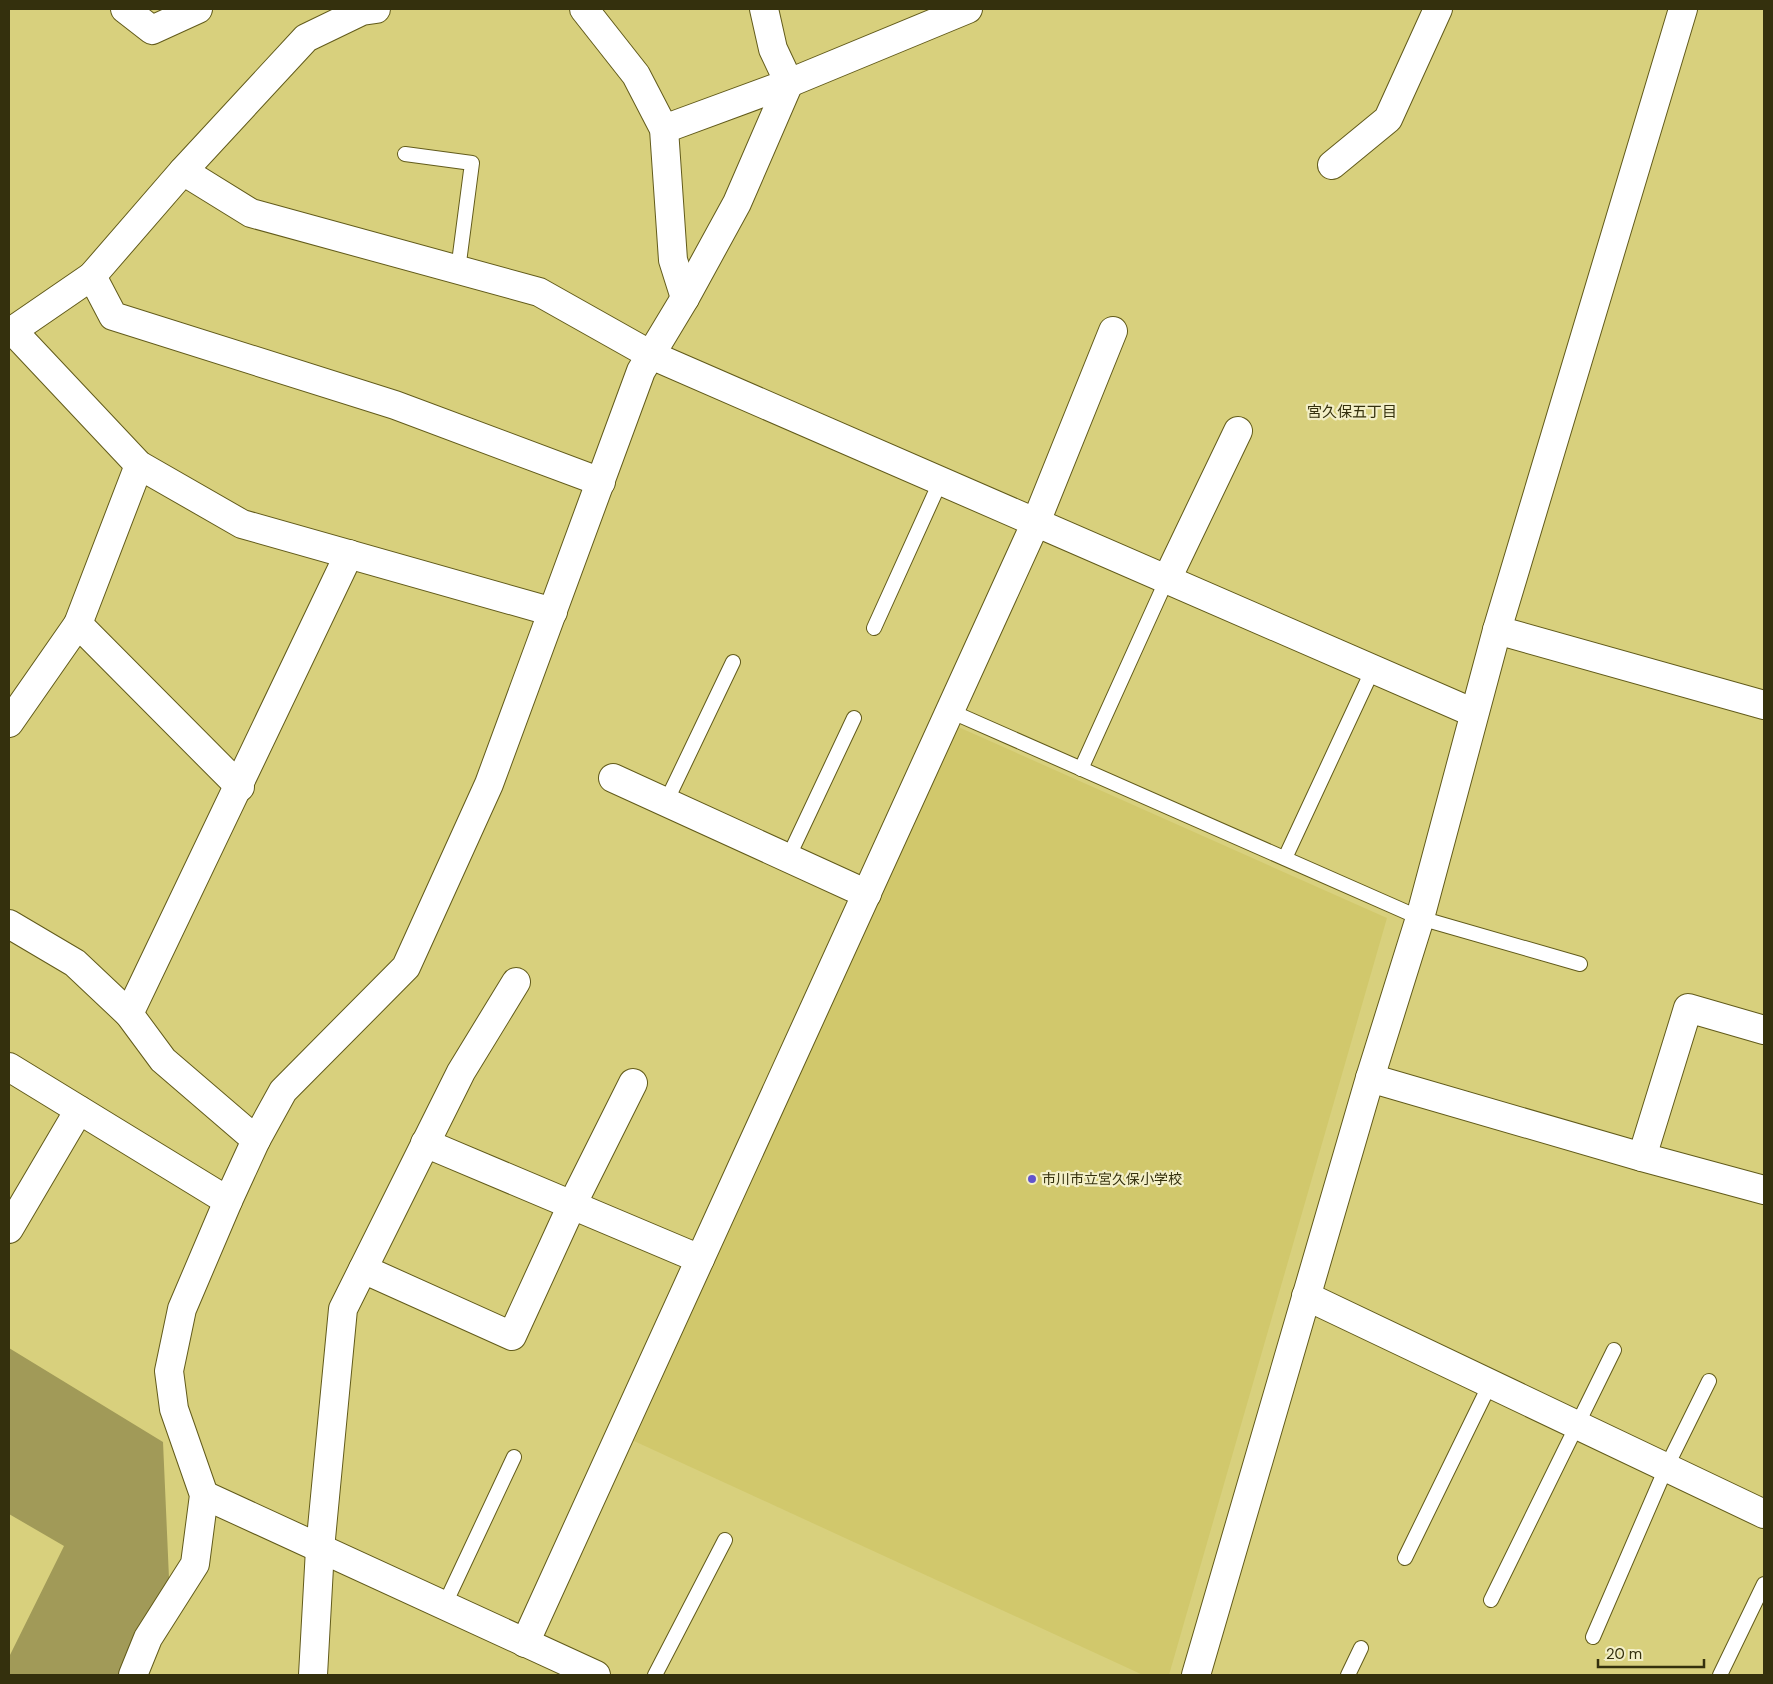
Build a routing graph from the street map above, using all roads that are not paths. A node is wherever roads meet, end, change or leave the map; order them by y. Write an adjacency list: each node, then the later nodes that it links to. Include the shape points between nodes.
1 (125, 9): 2 (street, via 152,30)
2 (198, 9)
3 (376, 9): 13 (street, via 362,11 306,38)
4 (584, 9): 10 (street, via 636,75)
5 (764, 9): 9 (street, via 773,49)
6 (968, 9): 9 (street)
7 (1438, 9): 12 (street, via 1388,118)
8 (1683, 9): 30 (street)
9 (789, 83): 10 (street); 16 (street, via 737,203)
10 (664, 129): 16 (street, via 673,260)
11 (405, 154): 14 (lane, via 472,162)
12 (1332, 166)
13 (183, 171): 14 (street, via 251,213); 15 (street)
14 (458, 270): 19 (street, via 539,292)
15 (92, 276): 18 (street); 23 (street, via 113,316 395,405)
16 (685, 298): 19 (street)
17 (1113, 331): 24 (street)
18 (10, 332): 21 (street)
19 (651, 355): 22 (street); 23 (street, via 642,371)
20 (1238, 431): 26 (street)
21 (139, 465): 25 (street, via 242,524); 28 (street)
22 (940, 480): 24 (street); 29 (lane)
23 (601, 482): 27 (street)
24 (1036, 522): 26 (street); 34 (street)
25 (350, 554): 27 (street); 40 (street)
26 (1167, 579): 32 (street); 38 (lane)
27 (553, 612): 55 (street, via 490,784 406,967 282,1091)
28 (78, 624): 37 (street); 40 (street)
29 (874, 628)
30 (1497, 630): 33 (street); 35 (street)
31 (733, 662): 41 (lane)
32 (1374, 669): 35 (street); 43 (lane)
33 (1764, 705)
34 (950, 710): 38 (lane); 44 (street)
35 (1474, 713): 45 (street)
36 (854, 718): 42 (lane)
37 (9, 723)
38 (1082, 769): 43 (lane)
39 (613, 778): 41 (street)
40 (240, 787): 49 (street)
41 (666, 802): 42 (street)
42 (788, 858): 44 (street)
43 (1285, 858): 45 (lane)
44 (867, 894): 62 (street)
45 (1420, 918): 47 (lane); 52 (street)
46 (9, 924): 49 (street, via 75,964)
47 (1580, 964)
48 (516, 982): 56 (street, via 460,1072)
49 (129, 1014): 55 (street, via 163,1060)
50 (1764, 1030): 57 (street, via 1688,1008)
51 (9, 1068): 54 (street)
52 (1370, 1078): 57 (street); 64 (street)
53 (633, 1083): 60 (street)
54 (79, 1110): 59 (street); 61 (street)
55 (256, 1140): 59 (street)
56 (425, 1143): 60 (street); 63 (street)
57 (1642, 1157): 58 (street)
58 (1764, 1190)
59 (228, 1201): 71 (street, via 182,1309 169,1371 174,1409)
60 (572, 1205): 62 (street); 63 (street, via 512,1336)
61 (9, 1229)
62 (700, 1259): 80 (street)
63 (364, 1269): 74 (street, via 343,1310)
64 (1306, 1296): 67 (street); 86 (street)
65 (1614, 1350): 68 (lane)
66 (1709, 1381): 70 (lane)
67 (1490, 1384): 68 (street); 75 (lane)
68 (1577, 1425): 70 (street); 77 (lane)
69 (514, 1457): 78 (lane)
70 (1666, 1468): 72 (street); 79 (lane)
71 (204, 1494): 74 (street); 83 (street, via 195,1564 148,1638)
72 (1762, 1508)
73 (725, 1540): 85 (lane)
74 (320, 1549): 78 (street); 84 (street)
75 (1405, 1558)
76 (1764, 1584): 88 (lane)
77 (1491, 1600)
78 (444, 1606): 80 (street)
79 (1593, 1637)
80 (526, 1643): 82 (street)
81 (1361, 1648): 87 (lane)
82 (592, 1674)
83 (133, 1675)
84 (313, 1675)
85 (654, 1675)
86 (1196, 1675)
87 (1348, 1675)
88 (1720, 1675)

